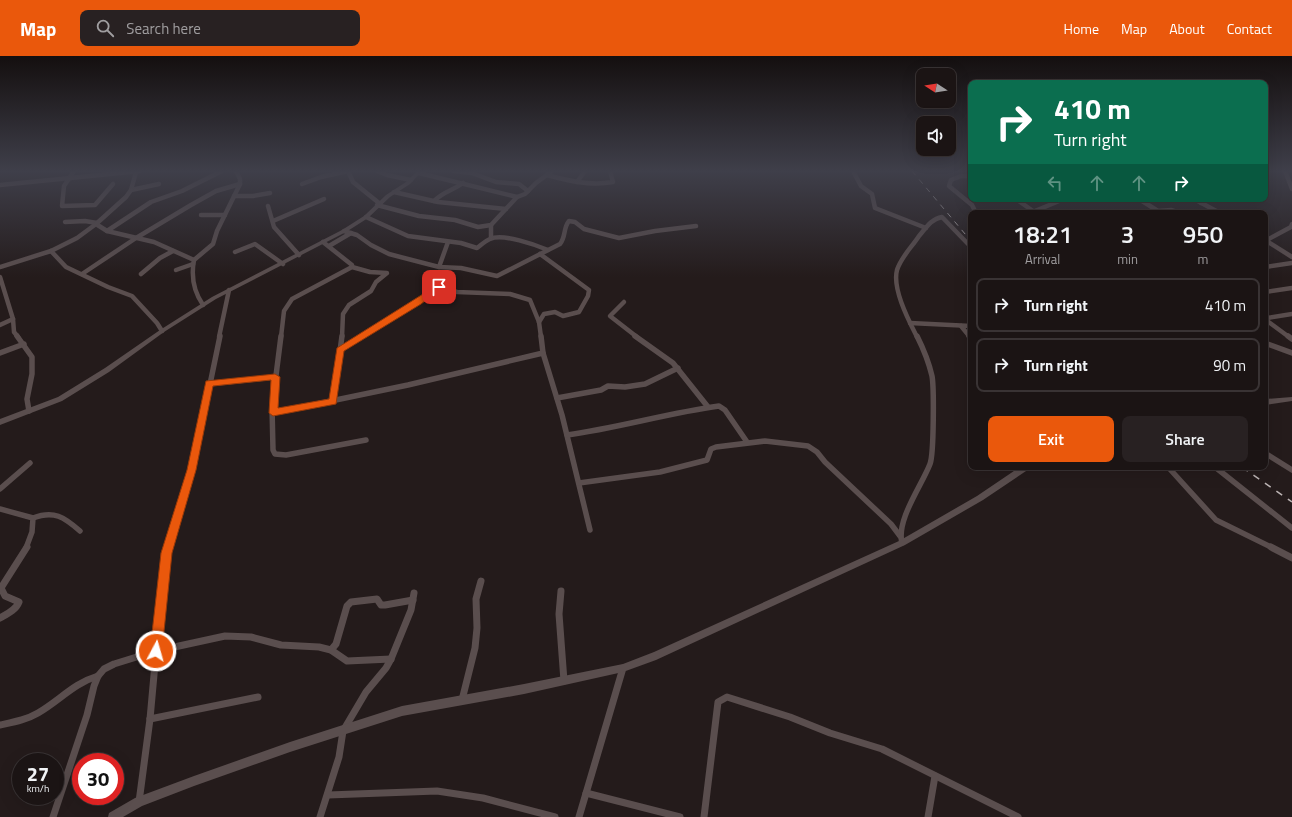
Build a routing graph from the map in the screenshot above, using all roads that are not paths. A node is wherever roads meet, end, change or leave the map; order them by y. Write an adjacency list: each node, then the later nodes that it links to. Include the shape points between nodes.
1 (268, 206): 16 (street)
2 (117, 207): 18 (street)
3 (144, 207): 23 (street)
4 (190, 207): 26 (street)
5 (229, 207): 13 (street)
6 (307, 207): 16 (street)
7 (376, 207): 15 (street)
8 (387, 207): 20 (street, via 420,216 455,220 478,226)
9 (484, 207): 12 (street)
10 (508, 207): 12 (street)
11 (875, 207): 22 (street, via 880,211)
12 (506, 209): 20 (street)
13 (225, 214): 14 (street); 41 (street, via 213,244)
14 (201, 215)
15 (366, 217): 24 (street); 30 (street, via 408,236)
16 (273, 221): 39 (street, via 274,227)
17 (65, 222): 18 (street, via 85,221)
18 (97, 224): 23 (street); 35 (street)
19 (1292, 224): 28 (street)
20 (492, 225): 27 (street)
21 (696, 226): 34 (street, via 619,238 584,229 569,221 565,226 563,241)
22 (926, 228): 32 (street, via 932,220 942,217); 61 (street, via 903,258 897,271 898,291)
23 (107, 231): 26 (street)
24 (344, 231): 25 (street); 29 (street)
25 (350, 233): 33 (street); 44 (street, via 389,254)
26 (136, 238): 36 (street, via 154,242); 49 (street)
27 (491, 238): 30 (street, via 477,248); 34 (street, via 520,240)
28 (1268, 240)
29 (323, 242): 33 (street); 39 (street)
30 (448, 242): 44 (street)
31 (1268, 242): 40 (street)
32 (968, 244)
33 (329, 246): 46 (street)
34 (548, 250): 38 (street)
35 (51, 251): 45 (street); 49 (street, via 66,267)
36 (173, 251): 41 (street); 50 (street)
37 (235, 252): 43 (street, via 255,244)
38 (540, 254): 44 (street, via 497,276); 60 (street, via 556,263 560,269 589,290 589,295 579,312 563,316 555,312 544,314)
39 (299, 255): 43 (street)
40 (1292, 257)
41 (193, 262): 48 (street); 56 (street, via 198,300)
42 (1292, 263): 47 (street)
43 (282, 264): 53 (street)
44 (439, 266)
45 (0, 267)
46 (352, 267): 71 (street, via 388,274 376,282 371,291 348,305 343,314); 76 (street, via 292,299 286,305)
47 (1268, 267)
48 (176, 270)
49 (82, 274): 66 (street, via 132,296)
50 (141, 274)
51 (0, 277): 59 (street)
52 (1292, 288): 54 (street)
53 (229, 290): 56 (street); 77 (street)
54 (1268, 292)
55 (624, 302): 75 (street, via 610,316)
56 (203, 305): 66 (street)
57 (1292, 314): 58 (street)
58 (1268, 318)
59 (13, 319): 63 (street); 69 (street, via 14,332)
60 (539, 322): 71 (street, via 530,300 510,294 457,292 439,287); 73 (street)
61 (910, 323): 64 (street); 102 (street, via 920,342 932,377 933,432 931,463 909,506)
62 (1268, 323): 68 (street)
63 (0, 325)
64 (961, 326): 65 (street); 67 (street)
65 (968, 326)
66 (162, 331): 83 (street, via 77,389)
67 (968, 335)
68 (1292, 339)
69 (24, 344): 72 (street); 83 (street, via 32,357 32,374 27,398)
70 (1268, 344): 74 (street)
71 (340, 350): 80 (street)
72 (0, 353)
73 (543, 353): 78 (street); 80 (street)
74 (1292, 353)
75 (678, 368): 78 (street, via 645,384 608,386 601,390); 82 (street)
76 (275, 377): 77 (street); 84 (street)
77 (209, 384): 108 (street, via 192,470 165,558)
78 (557, 398): 86 (street)
79 (1292, 399): 81 (street)
80 (333, 402): 84 (street)
81 (1268, 402)
82 (708, 407): 86 (street); 88 (street, via 723,408)
83 (29, 411): 85 (street)
84 (273, 413): 87 (street, via 272,444 275,454 286,456)
85 (0, 422)
86 (567, 435): 95 (street)
87 (366, 440)
88 (747, 442): 95 (street, via 711,449 707,460 702,462 660,472); 102 (street, via 794,444 813,449 891,524)
89 (1268, 455): 94 (street)
90 (30, 463): 96 (street)
91 (1022, 470): 102 (street, via 980,498)
92 (1171, 470): 103 (street, via 1216,520)
93 (1219, 470): 99 (street)
94 (1292, 470)
95 (579, 483): 100 (street)
96 (0, 489)
97 (0, 509): 98 (street)
98 (33, 518): 101 (street, via 42,514 55,514); 106 (street, via 34,528 30,542 1,588 5,596 19,604)
99 (1292, 528)
100 (590, 530)
101 (80, 531)
102 (901, 539): 110 (street, via 656,656)
103 (1292, 558)
104 (481, 581): 114 (street, via 476,599 477,628 474,654)
105 (561, 591): 112 (street, via 559,614)
106 (0, 618)
107 (331, 650): 108 (street, via 281,645 237,636); 109 (street, via 347,661); 109 (street, via 336,644 347,606 351,602 377,599 381,605 385,605 414,597)
108 (156, 651): 111 (street, via 114,664); 115 (street)
109 (391, 659): 117 (street, via 366,692)
110 (623, 668): 112 (street); 119 (street)
111 (98, 676): 116 (street, via 80,681 31,717); 122 (street)
112 (564, 681): 114 (street)
113 (258, 697): 115 (street)
114 (462, 700): 117 (street, via 402,711)
115 (150, 718): 121 (street)
116 (0, 725)
117 (343, 731): 120 (street, via 339,757); 121 (street, via 290,747)
118 (935, 776): 128 (street, via 882,749 727,697 718,702); 129 (street); 130 (street)
119 (586, 793): 126 (street); 127 (street)
120 (328, 795): 124 (street); 125 (street, via 437,791 483,798)
121 (139, 802): 123 (street)
122 (53, 817)
123 (113, 817)
124 (320, 817)
125 (555, 817)
126 (579, 817)
127 (680, 817)
128 (704, 817)
129 (928, 817)
130 (1018, 817)

